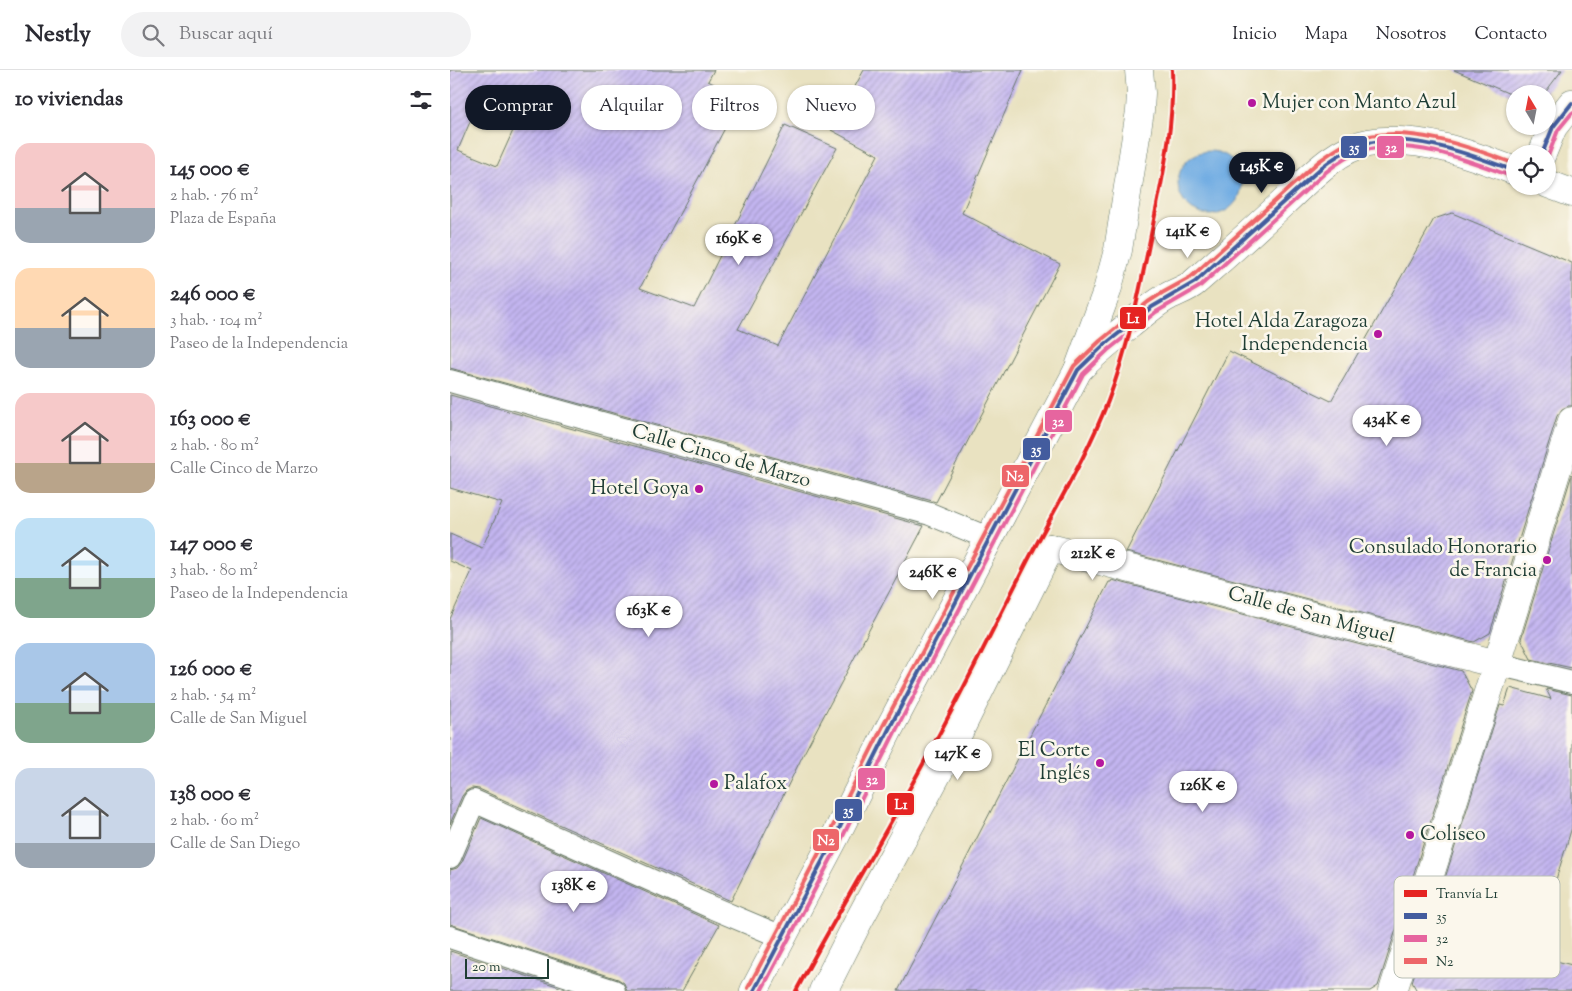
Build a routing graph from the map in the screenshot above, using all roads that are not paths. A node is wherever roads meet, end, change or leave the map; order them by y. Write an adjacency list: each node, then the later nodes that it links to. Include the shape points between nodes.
1 (1139, 70): 7 (street, via 1140,111 1118,250 1107,291)
2 (1572, 103): 3 (street, via 1553,126)
3 (1546, 145)
4 (1506, 167): 7 (street, via 1477,156 1421,144 1395,141 1353,147 1314,175 1193,284 1147,310 1102,345)
5 (1556, 187): 6 (street)
6 (1572, 193)
7 (1078, 370): 10 (street)
8 (450, 381): 10 (street, Calle Cinco de Marzo, via 930,514)
9 (1572, 421): 11 (street)
10 (990, 538): 16 (street)
11 (1497, 664): 12 (street, Calle de San Miguel); 14 (street); 20 (street, Calle de San Miguel, via 1050,548)
12 (1572, 682)
13 (450, 858): 16 (street, via 474,801)
14 (1429, 876)
15 (450, 937): 18 (street)
16 (782, 937): 19 (street)
17 (1396, 978): 21 (street)
18 (614, 991)
19 (754, 991)
20 (825, 991)
21 (1392, 991)

